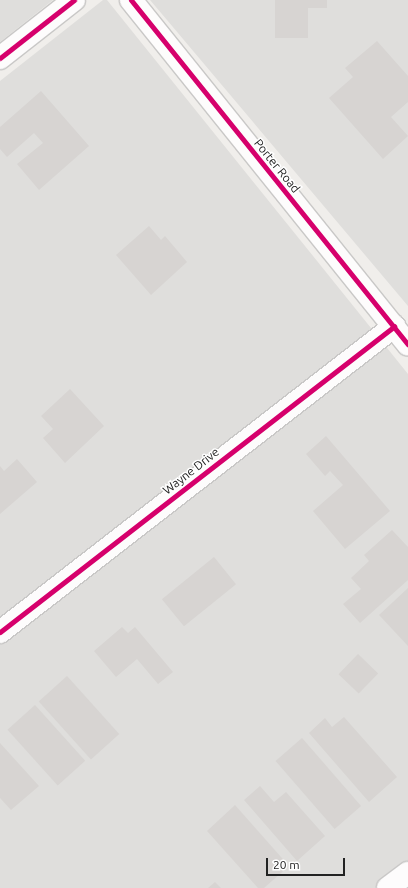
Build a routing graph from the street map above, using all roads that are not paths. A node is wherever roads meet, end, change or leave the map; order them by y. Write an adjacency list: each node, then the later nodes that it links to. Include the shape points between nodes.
1 (74, 0): 3 (street)
2 (131, 0): 4 (street, Porter Road)
3 (0, 58)
4 (394, 326): 5 (street, Porter Road); 6 (street, Wayne Drive)
5 (408, 345)
6 (0, 632)
7 (408, 873): 8 (street)
8 (388, 888)

